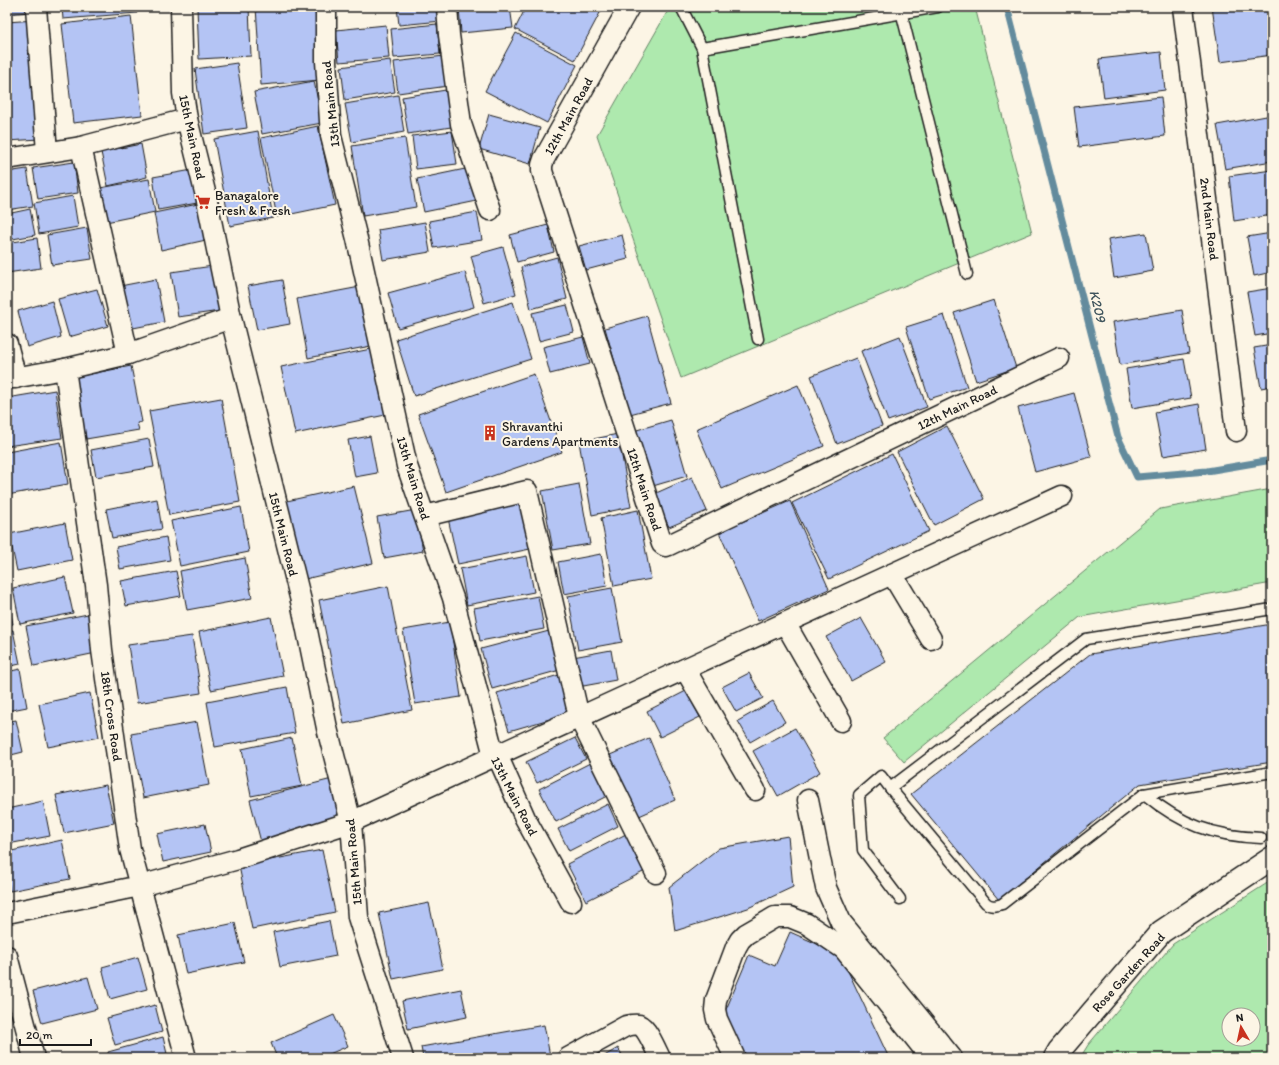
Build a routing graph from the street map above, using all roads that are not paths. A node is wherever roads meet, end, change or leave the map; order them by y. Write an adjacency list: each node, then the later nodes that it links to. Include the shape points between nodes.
1 (36, 7): 13 (street)
2 (181, 7): 11 (street, 15th Main Road, via 183,93)
3 (326, 7): 26 (street, 13th Main Road, via 326,61 331,136 357,239 407,466)
4 (447, 7): 15 (street, via 461,124)
5 (629, 7): 21 (street, 12th Main Road, via 544,159 542,171 662,544 669,545)
6 (681, 7): 10 (lane)
7 (938, 7): 9 (lane)
8 (1183, 7): 24 (street, 2nd Main Road)
9 (901, 10): 10 (lane); 16 (lane)
10 (702, 48): 18 (lane)
11 (187, 119): 12 (street); 17 (street, 15th Main Road)
12 (81, 147): 13 (street); 20 (street)
13 (47, 152): 14 (street)
14 (7, 159)
15 (490, 210)
16 (967, 274)
17 (231, 318): 20 (street); 40 (street, 15th Main Road, via 299,593 327,728)
18 (758, 339)
19 (7, 344): 23 (street)
20 (128, 354): 22 (street)
21 (1060, 358)
22 (65, 369): 23 (street); 44 (street, 18th Cross Road, via 130,849)
23 (11, 378)
24 (1236, 430)
25 (1062, 496): 27 (street)
26 (425, 516): 32 (street, via 527,491); 34 (street, 13th Main Road, via 453,598)
27 (892, 574): 29 (street); 30 (street)
28 (1272, 609): 36 (lane, via 1086,640)
29 (785, 623): 31 (street); 33 (street)
30 (931, 639)
31 (685, 669): 32 (street); 37 (street)
32 (579, 717): 34 (street); 43 (street)
33 (841, 721)
34 (494, 756): 40 (street); 46 (street, 13th Main Road, via 498,757 525,818)
35 (1272, 772): 38 (lane)
36 (890, 788): 38 (lane, via 990,906 1002,904); 45 (lane, via 881,776 859,795 863,850)
37 (755, 790)
38 (1144, 794): 41 (lane, via 1178,818 1198,827 1233,836)
39 (808, 800): 56 (street, via 826,888 841,922)
40 (351, 822): 44 (street, via 238,860); 51 (street, 15th Main Road, via 358,917)
41 (1262, 838)
42 (1272, 858): 57 (street, Rose Garden Road, via 1161,932)
43 (656, 873)
44 (140, 886): 47 (street); 50 (street, 18th Cross Road)
45 (900, 900)
46 (571, 902)
47 (7, 914)
48 (7, 956): 49 (street)
49 (34, 1058)
50 (186, 1058)
51 (403, 1058)
52 (568, 1058): 53 (street, via 633,1024 646,1031)
53 (660, 1058)
54 (735, 1058): 55 (street, via 717,1019 716,1000 740,940 775,917 790,917 807,924 844,949)
55 (931, 1058)
56 (952, 1058)
57 (1055, 1058)

